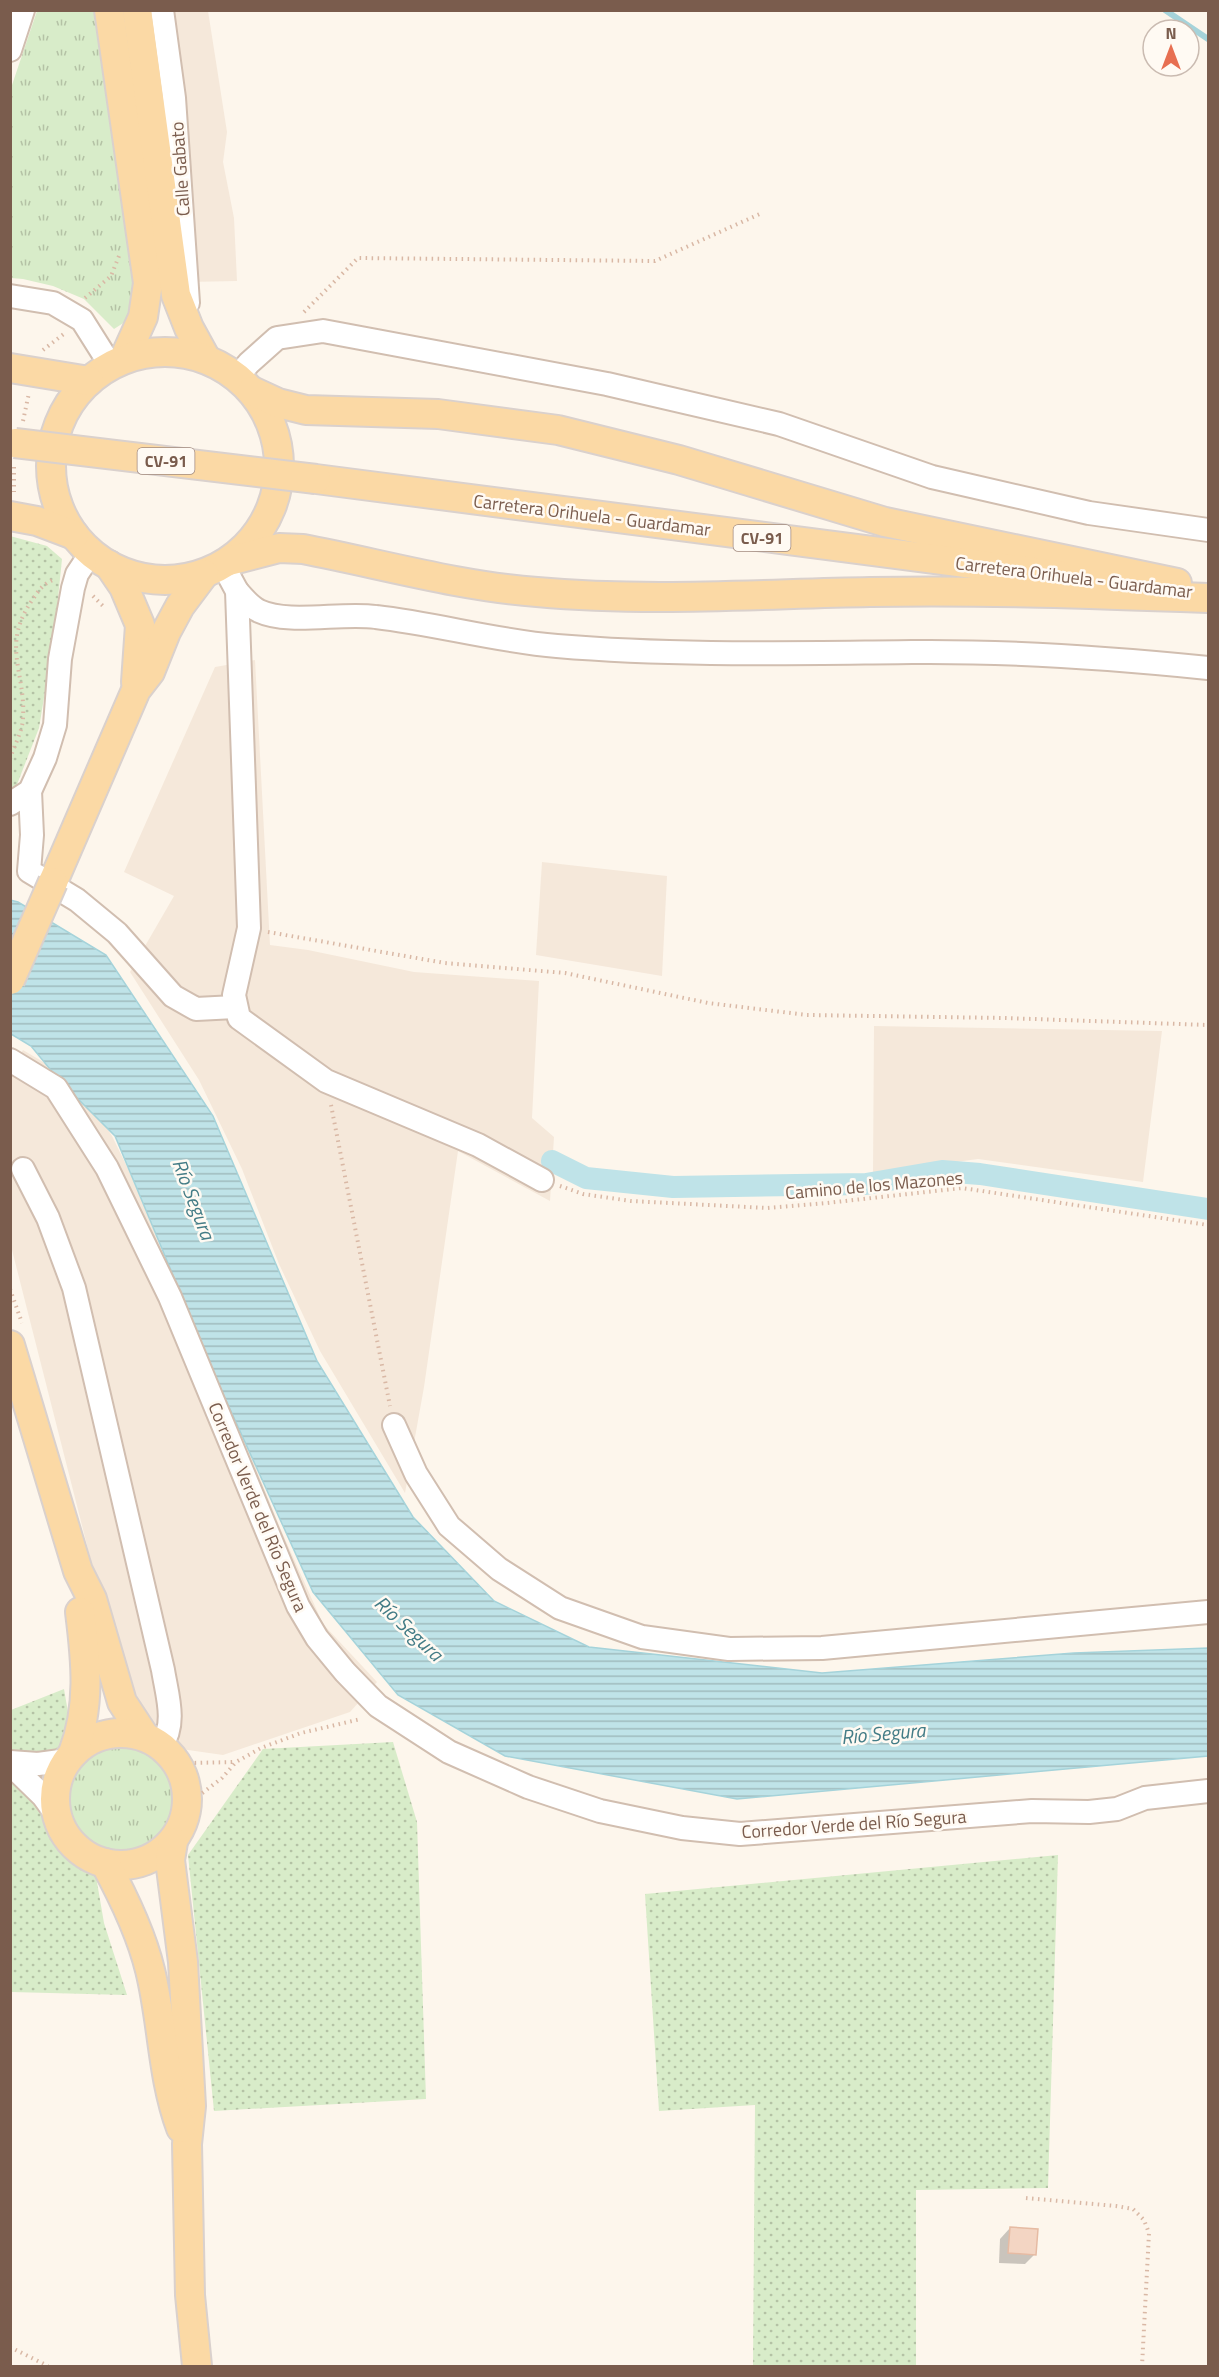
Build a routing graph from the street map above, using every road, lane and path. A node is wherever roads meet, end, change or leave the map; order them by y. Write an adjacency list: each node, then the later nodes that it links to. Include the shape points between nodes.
1 (23, 10): 5 (street)
2 (110, 10): 12 (main road, via 148,283 143,317)
3 (137, 10): 8 (main road, via 176,295)
4 (162, 10): 8 (street, Calle Gabato, via 174,98)
5 (11, 45)
6 (762, 213): 9 (path, via 655,261 358,258)
7 (10, 296): 12 (street, via 53,303 82,320)
8 (189, 328): 10 (main road)
9 (277, 338): 13 (street, via 249,363); 16 (street, via 323,331 607,384 778,424 943,479 1089,513)
10 (206, 359): 12 (main road, via 179,353 151,353); 13 (main road)
11 (10, 368): 12 (main road)
12 (108, 369): 17 (main road, via 70,402 57,427 51,455 52,483 60,510)
13 (245, 384): 18 (main road, via 267,414 280,467 276,495 266,521 250,543); 20 (main road, via 278,403 306,410 438,414 558,430 680,460 885,522)
14 (13, 443): 20 (main road, Carretera Orihuela - Guardamar / CV-91, bridge)
15 (10, 516): 17 (main road, via 37,521)
16 (1209, 530)
17 (87, 557): 18 (main road, via 139,577 172,580); 22 (main road, via 124,587 140,625); 23 (path, via 45,583 18,627 15,653 23,722); 24 (street, via 60,659 55,724)
18 (219, 567): 19 (street); 20 (main road, via 279,548 303,549 487,587 603,596 990,590); 22 (main road, via 180,606 150,672)
19 (237, 591): 21 (street, via 257,610 283,618 346,614 377,617 556,646 732,654 1038,654); 26 (street)
20 (1209, 594)
21 (1209, 668)
22 (136, 690): 27 (main road, bridge)
23 (10, 759)
24 (30, 791): 25 (street); 28 (street, via 29,871 77,900 117,933 173,996 196,1009)
25 (10, 804)
26 (249, 928): 28 (street, via 234,995); 29 (path, via 445,963 565,973 708,1003 807,1015)
27 (10, 980)
28 (235, 1007): 31 (street, via 239,1018 249,1027)
29 (1209, 1025)
30 (10, 1060): 41 (street, Corredor Verde del Río Segura, via 56,1088 107,1168 170,1297 298,1606 317,1638)
31 (326, 1081): 33 (street, via 478,1145); 37 (path)
32 (23, 1169): 42 (street, via 48,1218 74,1288 163,1670 171,1719 168,1736)
33 (543, 1180): 34 (path, Camino de los Mazones, via 583,1194 631,1201 767,1208 962,1188)
34 (1209, 1225)
35 (10, 1345): 38 (main road)
36 (10, 1399): 38 (street)
37 (394, 1425): 40 (street, via 416,1474 449,1526 499,1569 560,1608 642,1637 729,1649 822,1648)
38 (35, 1426): 39 (main road)
39 (78, 1571): 42 (main road, via 92,1599 122,1702); 43 (main road, via 86,1700 81,1734)
40 (1209, 1612)
41 (378, 1706): 44 (path, via 364,1718 301,1733); 46 (street, Corredor Verde del Río Segura, via 449,1752 528,1787 600,1811 682,1828 740,1834 1032,1811 1089,1812 1117,1809 1145,1798)
42 (160, 1747): 43 (main road, via 130,1733 114,1733 85,1743); 44 (path, via 190,1763); 47 (main road, via 183,1773)
43 (70, 1756): 45 (street, via 38,1764); 48 (main road, via 59,1776)
44 (236, 1762): 47 (path)
45 (10, 1763): 48 (street)
46 (1209, 1791)
47 (188, 1804): 49 (main road)
48 (56, 1814): 50 (main road, via 74,1845)
49 (173, 1842): 50 (main road, via 142,1862 124,1866); 51 (main road, via 170,1860 183,1962 191,2106)
50 (105, 1863): 51 (main road, via 123,1896 150,1969 172,2105)
51 (187, 2145): 55 (main road, via 190,2295)
52 (1026, 2198): 56 (path, via 1133,2209 1144,2220 1149,2233)
53 (10, 2347): 54 (path)
54 (48, 2367)
55 (197, 2367)
56 (1142, 2367)

